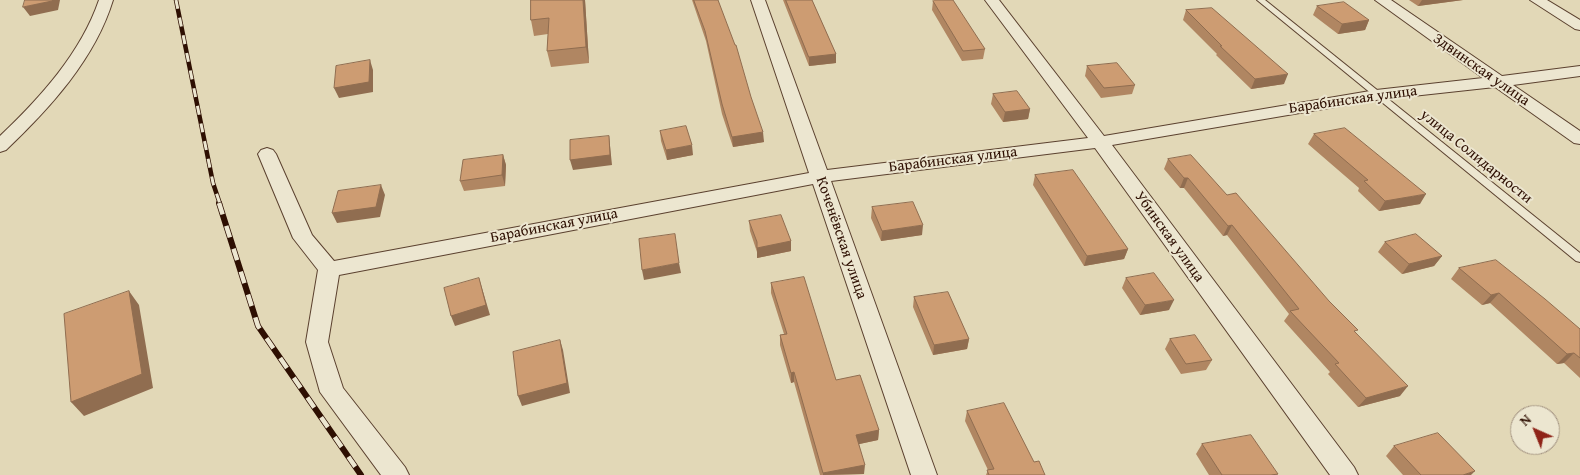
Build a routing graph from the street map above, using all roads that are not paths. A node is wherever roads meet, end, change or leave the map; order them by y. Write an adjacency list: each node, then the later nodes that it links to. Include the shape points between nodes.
1 (106, 0): 13 (street, via 103,14 50,94)
2 (758, 0): 15 (street, Коченёвская улица)
3 (992, 0): 12 (street, Убинская улица)
4 (1261, 0): 10 (lane, улица Солидарности)
5 (1382, 0): 9 (street, Здвинская улица)
6 (1537, 0): 7 (street)
7 (1580, 26)
8 (1580, 70): 9 (street, Барабинская улица)
9 (1496, 82): 10 (street, Барабинская улица); 11 (street, Здвинская улица)
10 (1376, 95): 12 (street, Барабинская улица); 16 (lane, улица Солидарности)
11 (1580, 139)
12 (1100, 142): 15 (street, Барабинская улица); 20 (street, Убинская улица)
13 (0, 146)
14 (267, 154): 17 (street, via 303,238)
15 (819, 177): 17 (street, Барабинская улица); 19 (street, Коченёвская улица)
16 (1580, 258)
17 (329, 269): 18 (street, via 317,342 332,392)
18 (396, 475)
19 (924, 475)
20 (1345, 475)

